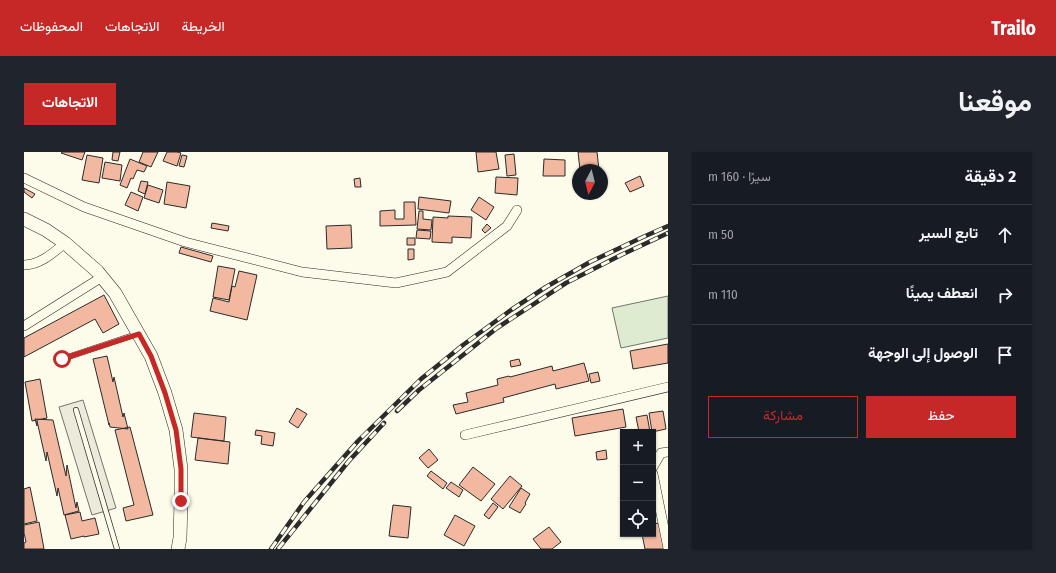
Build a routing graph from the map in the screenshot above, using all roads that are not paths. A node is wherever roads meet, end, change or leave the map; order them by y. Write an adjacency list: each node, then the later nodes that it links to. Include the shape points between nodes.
1 (24, 178): 2 (street, via 84,207 185,242 302,272 396,283 447,272 507,226)
2 (517, 210)
3 (24, 219): 4 (main road)
4 (65, 243): 5 (street, via 50,255 32,265); 6 (main road)
5 (24, 266)
6 (102, 277): 7 (street); 8 (main road)
7 (24, 326)
8 (139, 334): 9 (lane); 18 (main road, via 151,356 176,430 181,469)
9 (62, 359)
10 (668, 387): 12 (street)
11 (76, 410): 17 (lane)
12 (465, 435)
13 (668, 452): 14 (street, via 661,453)
14 (654, 465)
15 (656, 489): 16 (street)
16 (668, 548)
17 (117, 549)
18 (178, 549)

